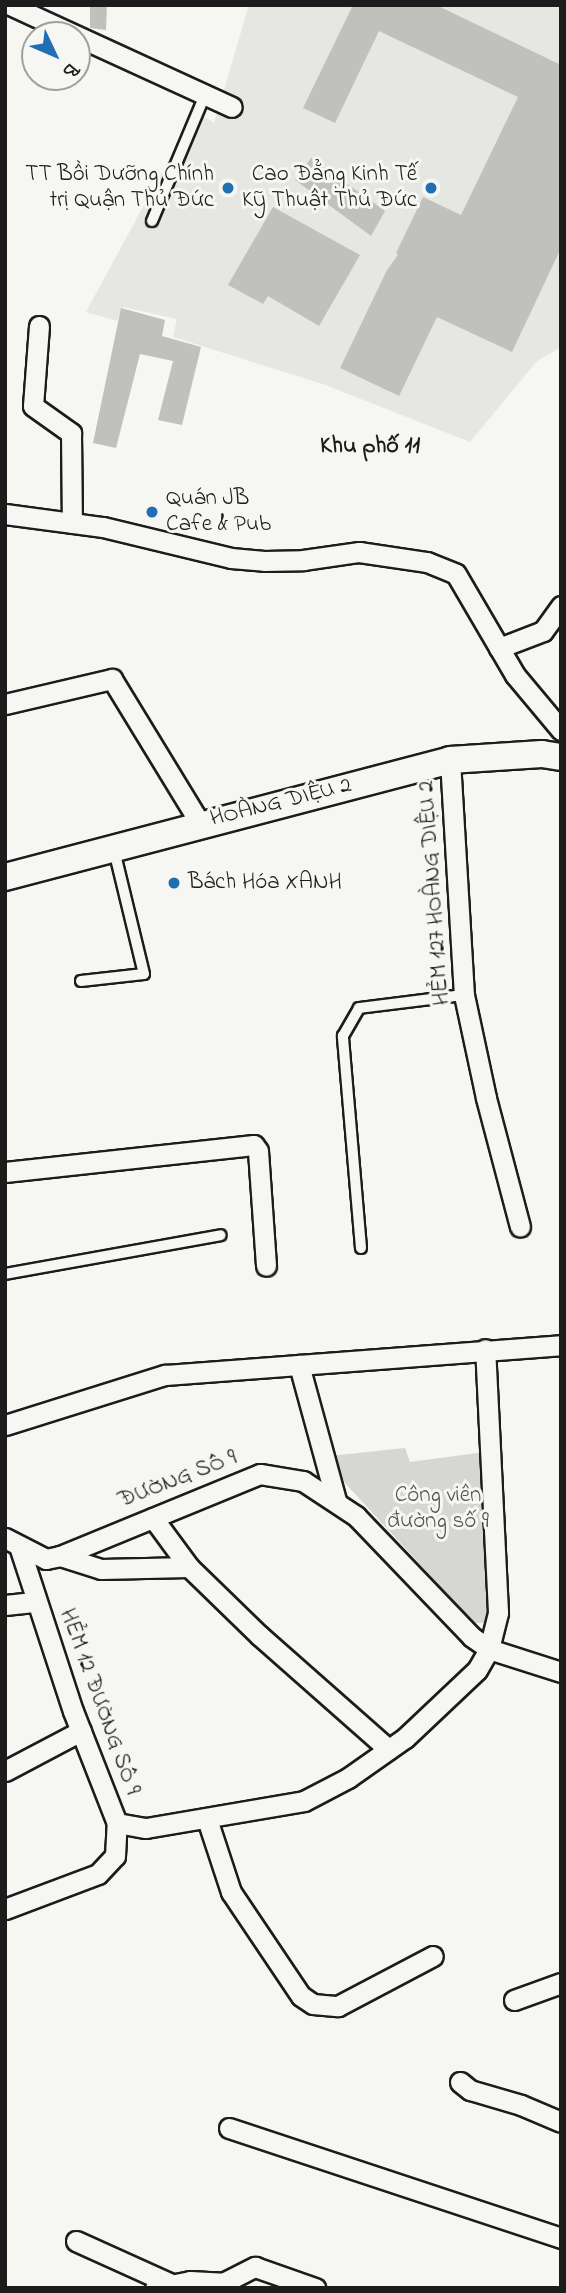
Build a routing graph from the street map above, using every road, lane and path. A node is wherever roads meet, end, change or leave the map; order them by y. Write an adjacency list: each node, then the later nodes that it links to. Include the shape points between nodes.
1 (10, 5): 2 (street)
2 (44, 21)
3 (91, 43): 4 (street)
4 (205, 95): 5 (street); 6 (lane)
5 (232, 107)
6 (152, 221)
7 (39, 326): 9 (street, via 33,406 71,433)
8 (5, 514): 9 (street)
9 (72, 523): 11 (street, via 264,562 359,552 427,562 456,574)
10 (561, 606): 11 (street, via 543,631)
11 (499, 648): 13 (street, via 515,675)
12 (5, 704): 16 (street, via 112,679)
13 (561, 730)
14 (561, 757): 15 (street, HOÀNG DIỆU 2, via 542,754)
15 (450, 760): 16 (street, HOÀNG DIỆU 2); 20 (street, HẺM 127 HOÀNG DIỆU 2)
16 (200, 823): 17 (street, HOÀNG DIỆU 2)
17 (113, 846): 18 (street, HOÀNG DIỆU 2); 19 (lane, via 144,974)
18 (5, 877)
19 (81, 981)
20 (464, 995): 22 (street, HẺM 127 HOÀNG DIỆU 2); 24 (lane, via 359,1008 343,1036)
21 (5, 1172): 25 (street, via 249,1143 258,1151)
22 (520, 1227)
23 (221, 1235): 26 (lane)
24 (361, 1248)
25 (266, 1266)
26 (5, 1273)
27 (561, 1345): 28 (street)
28 (485, 1349): 29 (street); 38 (street, via 498,1612)
29 (299, 1365): 30 (street, via 165,1376); 31 (street)
30 (5, 1425)
31 (336, 1500): 32 (street, ĐƯỜNG SỐ 9, via 303,1480 260,1474); 38 (street, ĐƯỜNG SỐ 9)
32 (153, 1518): 34 (street, ĐƯỜNG SỐ 9); 35 (street)
33 (12, 1542): 34 (street, via 46,1559); 36 (street, HẺM 12 ĐƯỜNG SỐ 9)
34 (60, 1556): 35 (street, via 101,1569)
35 (189, 1567): 41 (street)
36 (36, 1602): 37 (street); 40 (street, HẺM 12 ĐƯỜNG SỐ 9)
37 (5, 1605)
38 (489, 1649): 39 (street, ĐƯỜNG SỐ 9); 41 (street, HẺM 12 ĐƯỜNG SỐ 9, via 477,1670)
39 (561, 1672)
40 (82, 1731): 42 (street); 44 (street, HẺM 12 ĐƯỜNG SỐ 9)
41 (388, 1749): 43 (street, HẺM 12 ĐƯỜNG SỐ 9, via 348,1778 304,1801)
42 (5, 1771)
43 (207, 1819): 44 (street, HẺM 12 ĐƯỜNG SỐ 9, via 146,1828); 46 (street, via 231,1892 301,1996 313,2004 338,2006)
44 (117, 1823): 45 (street, via 115,1856 98,1874)
45 (5, 1909)
46 (433, 1956)
47 (561, 1983): 48 (street)
48 (514, 2000)
49 (460, 2082): 50 (street, via 470,2090)
50 (561, 2122)
51 (229, 2128): 52 (street)
52 (561, 2238)
53 (76, 2241): 54 (street)
54 (162, 2286): 55 (street, via 190,2281 223,2283 255,2267)
55 (315, 2288)

